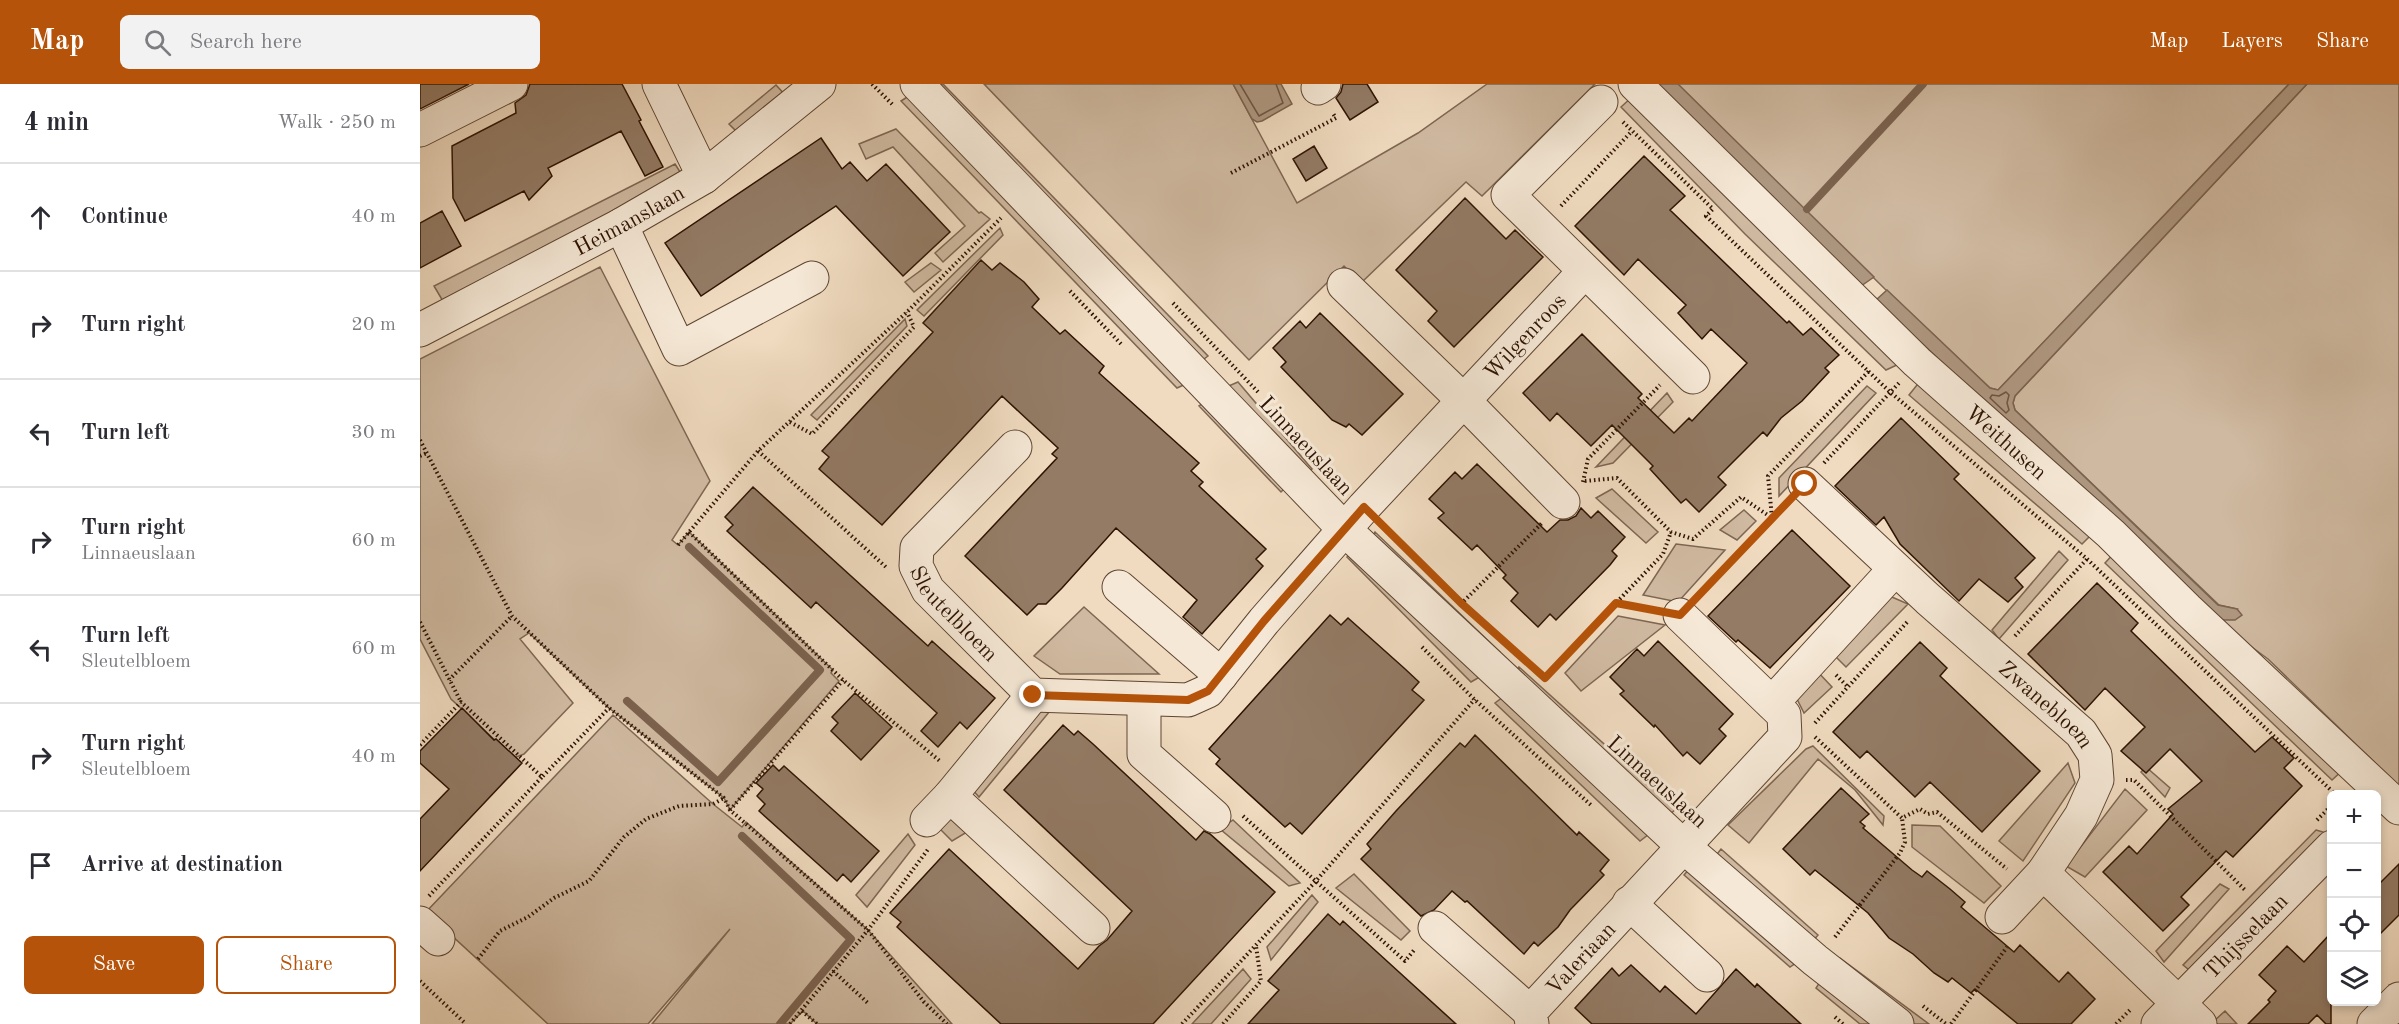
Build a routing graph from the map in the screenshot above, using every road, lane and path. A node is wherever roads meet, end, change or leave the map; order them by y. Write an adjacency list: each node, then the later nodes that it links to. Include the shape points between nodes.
1 (511, 84): 8 (street)
2 (659, 84): 11 (street)
3 (819, 84): 11 (street, Heimanslaan)
4 (917, 84): 36 (street, Linnaeuslaan)
5 (1635, 84): 21 (street, Weithusen)
6 (1321, 86): 10 (path, via 1336,118)
7 (1601, 102): 9 (path); 14 (street, Wilgenroos, via 1508,195)
8 (420, 130)
9 (1632, 131): 14 (path); 22 (path, via 1713,209 1706,216)
10 (1231, 173)
11 (704, 177): 13 (street, Heimanslaan)
12 (1001, 218): 19 (path)
13 (621, 225): 16 (street, via 679,349); 20 (street, Heimanslaan)
14 (1540, 228): 15 (street, Wilgenroos)
15 (1584, 272): 23 (street, Wilgenroos); 26 (street, Wilgenroos)
16 (812, 278)
17 (1344, 285): 26 (street)
18 (1172, 302): 25 (path, Linnaeuslaan)
19 (907, 312): 27 (path); 27 (path, via 914,327 812,434)
20 (420, 330)
21 (1917, 362): 24 (path); 39 (street, Weithusen)
22 (1869, 371): 24 (path); 35 (path, via 1768,476)
23 (1693, 377)
24 (1890, 392): 33 (path); 41 (path)
25 (1260, 394)
26 (1464, 401): 34 (street); 36 (street, Wilgenroos)
27 (790, 422): 30 (path)
28 (420, 440): 31 (path)
29 (1015, 447): 58 (street, Sleutelbloem, via 917,548 916,566 928,590)
30 (758, 451): 37 (path); 43 (path)
31 (427, 453): 32 (path); 50 (path)
32 (420, 456)
33 (1805, 484): 35 (path); 42 (street, Zwanebloem)
34 (1574, 491): 38 (path, via 1617,478)
35 (1772, 518): 38 (path, via 1741,497 1693,539); 49 (path)
36 (1345, 530): 54 (street); 55 (street, Linnaeuslaan)
37 (689, 532): 40 (path); 57 (path)
38 (1671, 532): 47 (path, via 1663,554)
39 (2111, 534): 41 (path); 70 (street, Weithusen)
40 (678, 545)
41 (2087, 559): 52 (path); 68 (path)
42 (1895, 569): 45 (street, Zwanebloem); 61 (street)
43 (890, 571)
44 (1119, 587): 54 (street)
45 (1928, 599): 52 (street, Zwanebloem); 63 (path)
46 (1461, 603): 48 (path)
47 (1616, 603): 49 (path); 53 (path, via 1545,678)
48 (1469, 610)
49 (1680, 615): 61 (street)
50 (512, 616): 56 (path); 62 (path)
51 (420, 621): 56 (path)
52 (1994, 658): 66 (street, Zwanebloem, via 2081,733 2095,755)
53 (1538, 672)
54 (1221, 675): 59 (street, via 1208,691 1188,700)
55 (1500, 676): 75 (street, Linnaeuslaan); 77 (path)
56 (449, 680): 60 (path)
57 (843, 680): 67 (path); 71 (path)
58 (1033, 695): 59 (street); 67 (street)
59 (1144, 700): 72 (street, via 1144,754)
60 (460, 702): 64 (path); 65 (path)
61 (1772, 703): 63 (street)
62 (609, 708): 65 (path); 69 (path)
63 (1797, 734): 73 (path); 75 (street)
64 (420, 745)
65 (542, 777): 82 (path)
66 (2097, 780): 78 (street, Zwanebloem, via 2081,816); 79 (path, via 2134,780)
67 (956, 788): 74 (street); 83 (street)
68 (2330, 790)
69 (724, 798): 71 (path); 89 (path, via 713,804 680,806 646,819 624,837 589,881 500,931)
70 (2386, 801)
71 (730, 810): 85 (path)
72 (1214, 816): 77 (path, via 1226,800)
73 (1902, 818): 78 (path, via 1920,809 1928,814 1937,812 2005,868); 86 (path, via 1905,842 1900,853)
74 (927, 820): 85 (path, via 929,849)
75 (1683, 846): 80 (street, Valeriaan); 86 (street, Linnaeuslaan)
76 (2327, 851): 97 (street, Thijsselaan)
77 (1315, 882): 84 (path, via 1405,961); 87 (path)
78 (2035, 882): 81 (street, Zwanebloem); 97 (street)
79 (2245, 890)
80 (1629, 903): 91 (street, Valeriaan); 98 (street, Valeriaan)
81 (2002, 917): 106 (path, via 2014,938)
82 (429, 920)
83 (1093, 928)
84 (1436, 928): 98 (street, Valeriaan)
85 (868, 930): 90 (path); 102 (path, via 924,1002)
86 (1825, 942): 88 (path); 96 (street, Linnaeuslaan)
87 (1256, 945): 103 (path); 104 (path, via 1261,981)
88 (1844, 945)
89 (478, 959)
90 (833, 971): 94 (path); 95 (path)
91 (1707, 975)
92 (420, 981): 99 (path)
93 (2399, 999): 107 (street)
94 (869, 1004)
95 (802, 1011): 100 (path); 101 (path)
96 (1907, 1013): 105 (path)
97 (2179, 1017)
98 (1531, 1018)
99 (466, 1024)
100 (790, 1024)
101 (817, 1024)
102 (947, 1024)
103 (1182, 1024)
104 (1223, 1024)
105 (1946, 1024)
106 (1951, 1024)
107 (2374, 1024)

